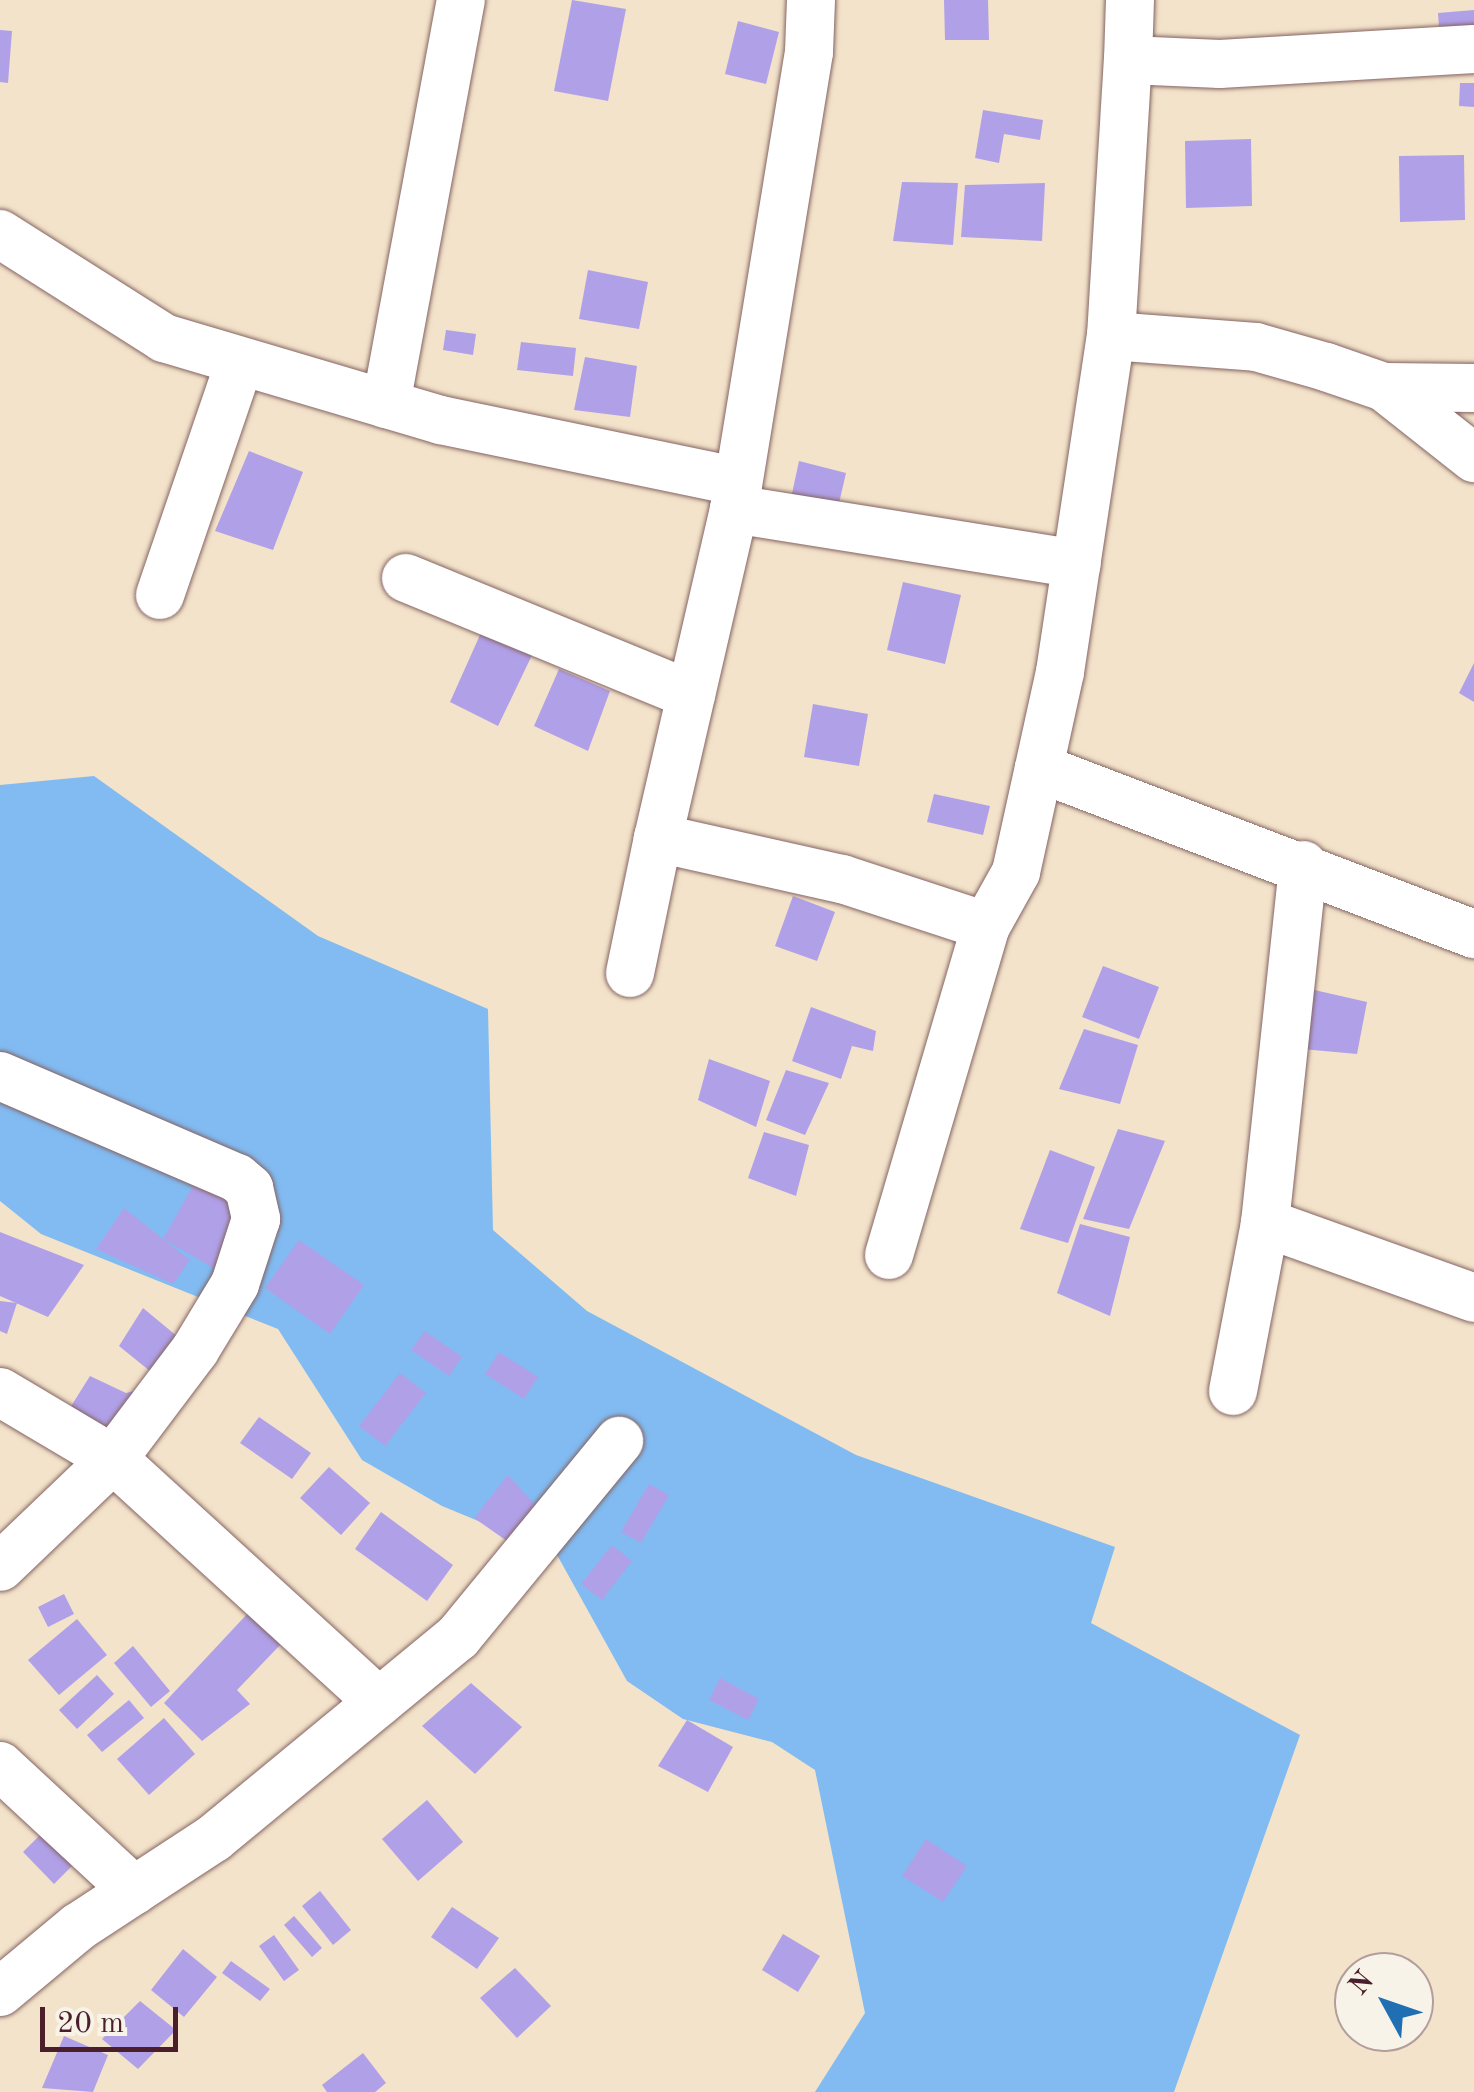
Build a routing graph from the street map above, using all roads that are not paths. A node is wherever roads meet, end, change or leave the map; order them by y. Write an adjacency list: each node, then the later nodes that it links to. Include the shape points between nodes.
1 (461, 0): 11 (street)
2 (811, 0): 13 (street, via 809,52)
3 (1130, 0): 5 (street)
4 (1474, 49): 5 (street, via 1220,64)
5 (1128, 60): 7 (street)
6 (0, 234): 8 (street, via 164,338)
7 (1112, 336): 9 (street, via 1256,347); 14 (street)
8 (240, 362): 11 (street); 16 (street)
9 (1384, 387): 10 (street); 12 (street)
10 (1474, 388)
11 (386, 404): 13 (street)
12 (1474, 458)
13 (735, 495): 14 (street); 17 (street)
14 (1077, 564): 18 (street)
15 (406, 578): 17 (street)
16 (160, 595)
17 (691, 695): 19 (street)
18 (1039, 768): 20 (street); 21 (street, via 1016,872)
19 (658, 838): 21 (street, via 842,879); 23 (street)
20 (1303, 865): 22 (street); 25 (street)
21 (986, 926): 26 (street)
22 (1474, 934)
23 (630, 973)
24 (0, 1076): 31 (street, via 237,1178 255,1203 235,1284)
25 (1264, 1224): 27 (street); 28 (street)
26 (889, 1256)
27 (1474, 1298)
28 (1234, 1391)
29 (0, 1392): 31 (street)
30 (618, 1440): 33 (street, via 458,1638)
31 (114, 1459): 32 (street); 33 (street)
32 (0, 1567)
33 (379, 1702): 35 (street, via 214,1838)
34 (0, 1766): 35 (street)
35 (134, 1890): 36 (street)
36 (0, 1992)

